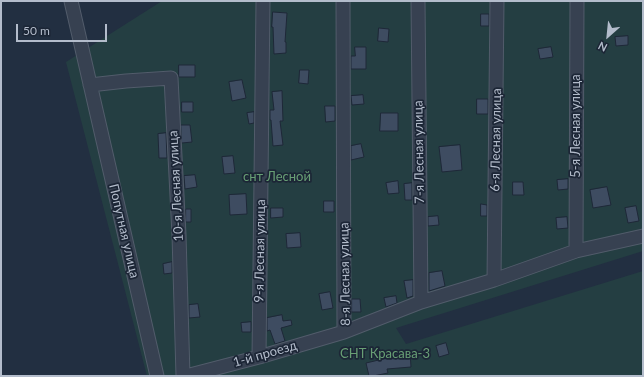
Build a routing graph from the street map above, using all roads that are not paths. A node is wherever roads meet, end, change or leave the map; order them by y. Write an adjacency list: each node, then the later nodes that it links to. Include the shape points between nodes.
1 (71, 1): 7 (street, Попутная улица)
2 (263, 1): 13 (street, 9-я Лесная улица)
3 (343, 1): 12 (street, 8-я Лесная улица)
4 (418, 1): 11 (street, 7-я Лесная улица)
5 (497, 1): 10 (street, 6-я Лесная улица)
6 (577, 1): 9 (street, 5-я Лесная улица)
7 (90, 85): 14 (street, Попутная улица); 15 (street, 10-я Лесная улица, via 171,78)
8 (643, 236): 9 (street, 8-я Лесная улица)
9 (576, 251): 10 (street, 8-я Лесная улица)
10 (494, 280): 11 (street, 8-я Лесная улица)
11 (420, 302): 12 (street, 8-я Лесная улица)
12 (344, 332): 13 (street, 1-й проезд)
13 (259, 357): 15 (street, 1-й проезд)
14 (157, 376)
15 (184, 376)

